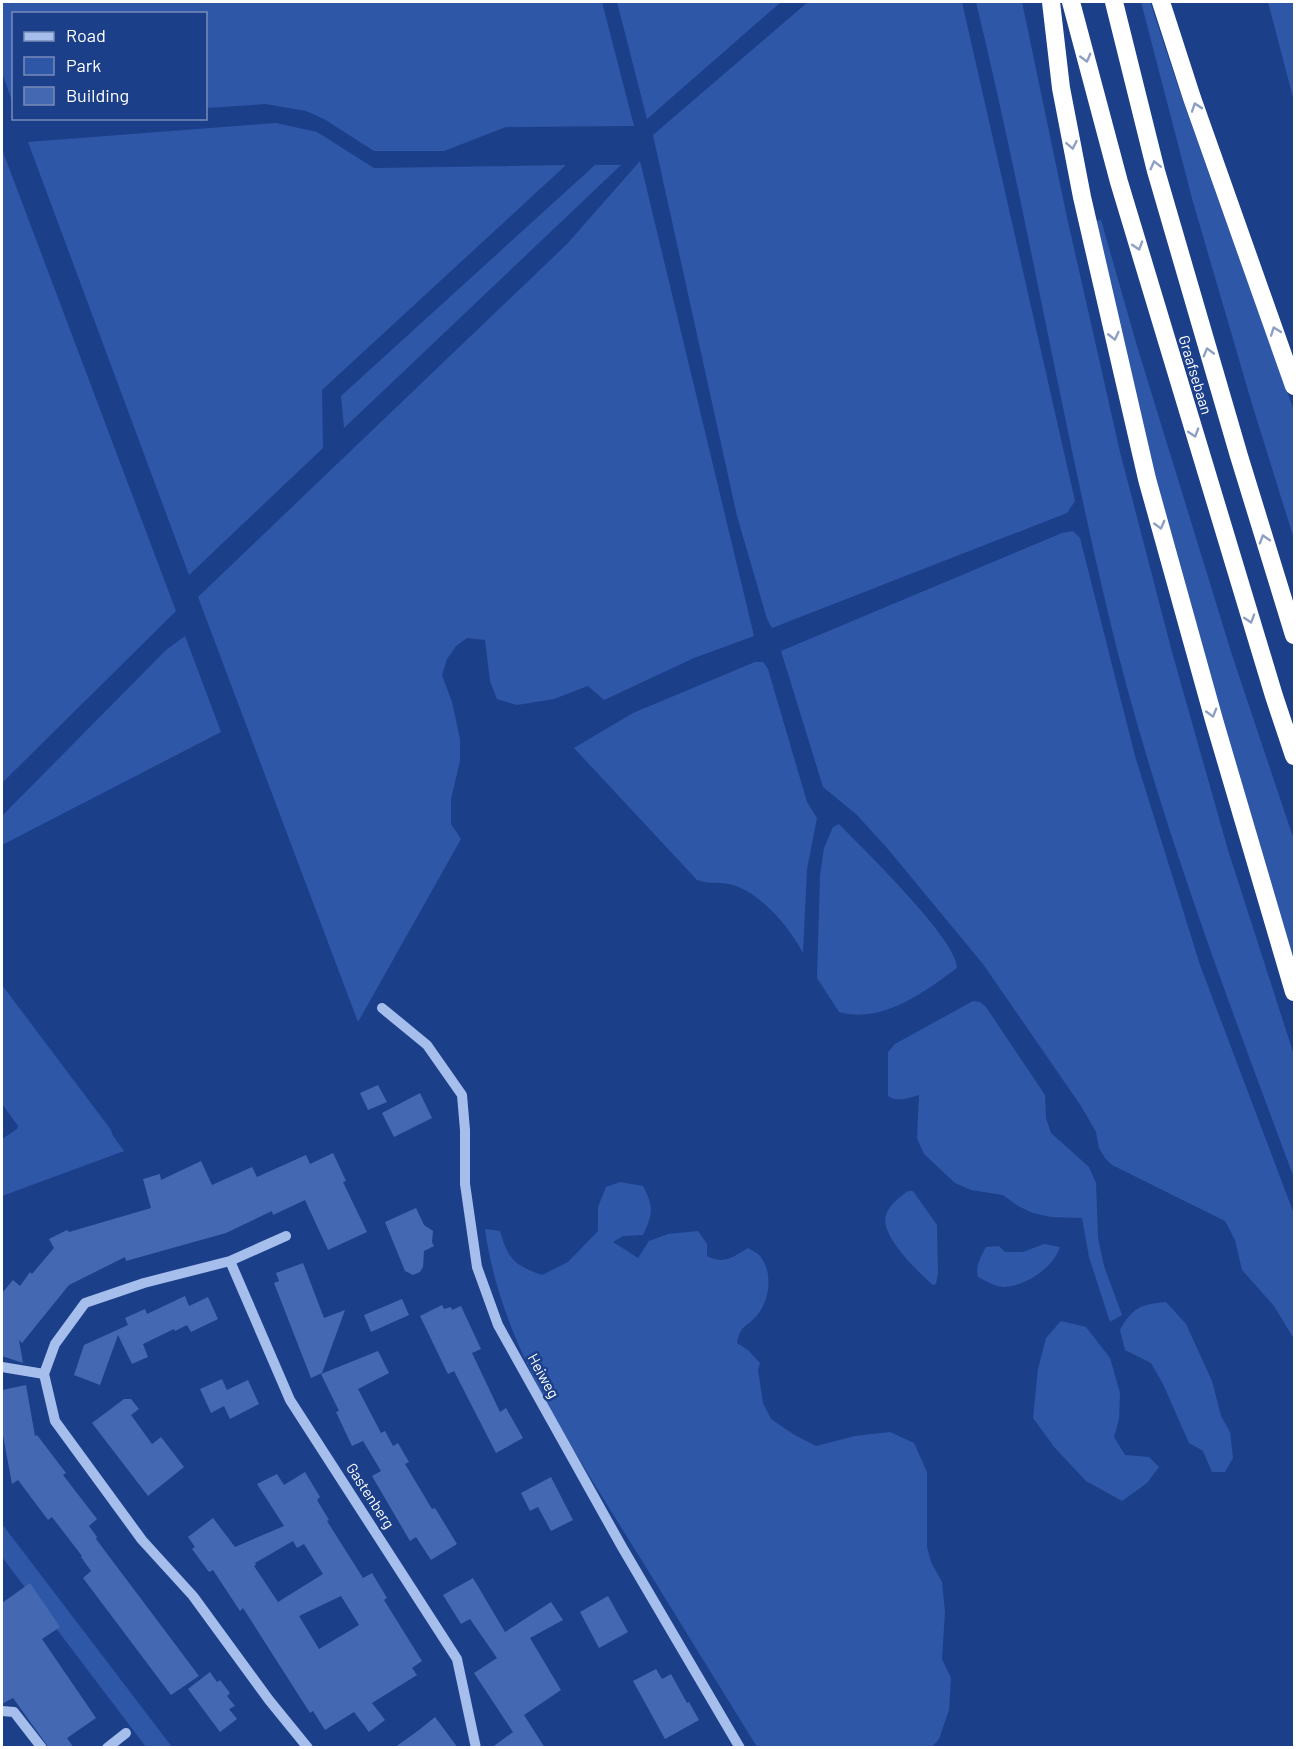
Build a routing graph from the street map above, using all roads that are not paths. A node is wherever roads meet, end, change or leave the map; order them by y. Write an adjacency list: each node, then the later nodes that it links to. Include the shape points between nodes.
1 (1051, 2): 8 (highway, one-way to 8, via 1061,88 1082,197 1147,479)
2 (1071, 2): 7 (highway, Graafsebaan, one-way to 7, via 1119,182)
3 (1114, 2): 6 (highway, Graafsebaan, one-way to 3, via 1156,171)
4 (1161, 2): 5 (highway, one-way to 4)
5 (1294, 386)
6 (1294, 635)
7 (1294, 756)
8 (1294, 992)
9 (382, 1008): 20 (street, Heiweg, via 427,1045 462,1095 465,1184 477,1267 498,1324)
10 (286, 1236): 11 (street)
11 (230, 1261): 13 (street, via 85,1303 55,1344); 19 (street, Gastenberg, via 290,1400 457,1659)
12 (2, 1367): 13 (street)
13 (44, 1374): 18 (street, via 55,1421 142,1540 193,1596)
14 (2, 1711): 16 (street, via 14,1712)
15 (126, 1733): 17 (street)
16 (42, 1748)
17 (107, 1748)
18 (308, 1748)
19 (476, 1748)
20 (740, 1748)

